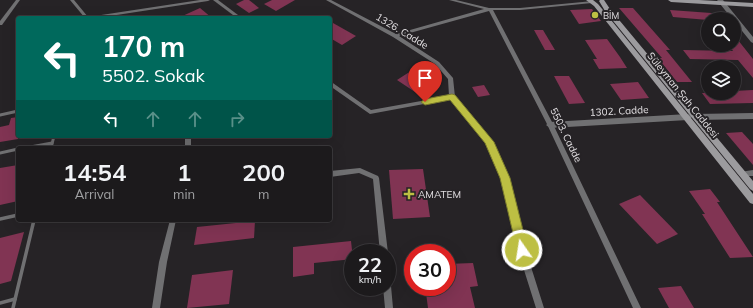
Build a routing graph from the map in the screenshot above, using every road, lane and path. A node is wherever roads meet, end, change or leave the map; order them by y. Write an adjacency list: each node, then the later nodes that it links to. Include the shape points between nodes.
1 (18, 0): 15 (street)
2 (72, 0): 12 (street)
3 (208, 0): 13 (street)
4 (215, 0): 14 (street)
5 (328, 0): 16 (street, 1326. Cadde)
6 (450, 0): 11 (street)
7 (671, 0): 9 (main road)
8 (597, 1): 11 (street, via 520,9); 23 (main road, Süleyman Şah Caddesi)
9 (722, 2): 10 (main road); 17 (street)
10 (753, 5)
11 (490, 9): 16 (street); 24 (street, 5503. Cadde)
12 (86, 16)
13 (101, 16)
14 (237, 16)
15 (0, 24)
16 (395, 36): 19 (street, 1326. Cadde, via 438,63 451,78)
17 (753, 41)
18 (332, 84): 19 (street, via 370,112)
19 (452, 97): 47 (street, via 489,142 505,178 522,250)
20 (16, 111): 21 (lane)
21 (0, 115)
22 (753, 116): 23 (street, 1302. Cadde)
23 (692, 117): 24 (street, 1302. Cadde); 33 (main road, Süleyman Şah Caddesi); 35 (main road, Süleyman Şah Caddesi)
24 (550, 125): 48 (street, 5503. Cadde)
25 (53, 138): 26 (lane)
26 (52, 143): 27 (lane); 28 (lane)
27 (36, 146)
28 (51, 146)
29 (16, 150): 30 (lane)
30 (0, 153)
31 (753, 173): 33 (street)
32 (332, 174): 40 (street, via 360,170 376,178)
33 (743, 174): 34 (main road, Süleyman Şah Caddesi)
34 (753, 186)
35 (753, 200)
36 (16, 215): 37 (lane)
37 (0, 219)
38 (34, 222): 42 (lane)
39 (172, 222): 45 (street, via 162,262)
40 (383, 244)
41 (388, 296): 46 (street)
42 (15, 299): 43 (lane); 44 (lane)
43 (0, 303)
44 (13, 308)
45 (156, 308)
46 (389, 308)
47 (540, 308)
48 (637, 308)

